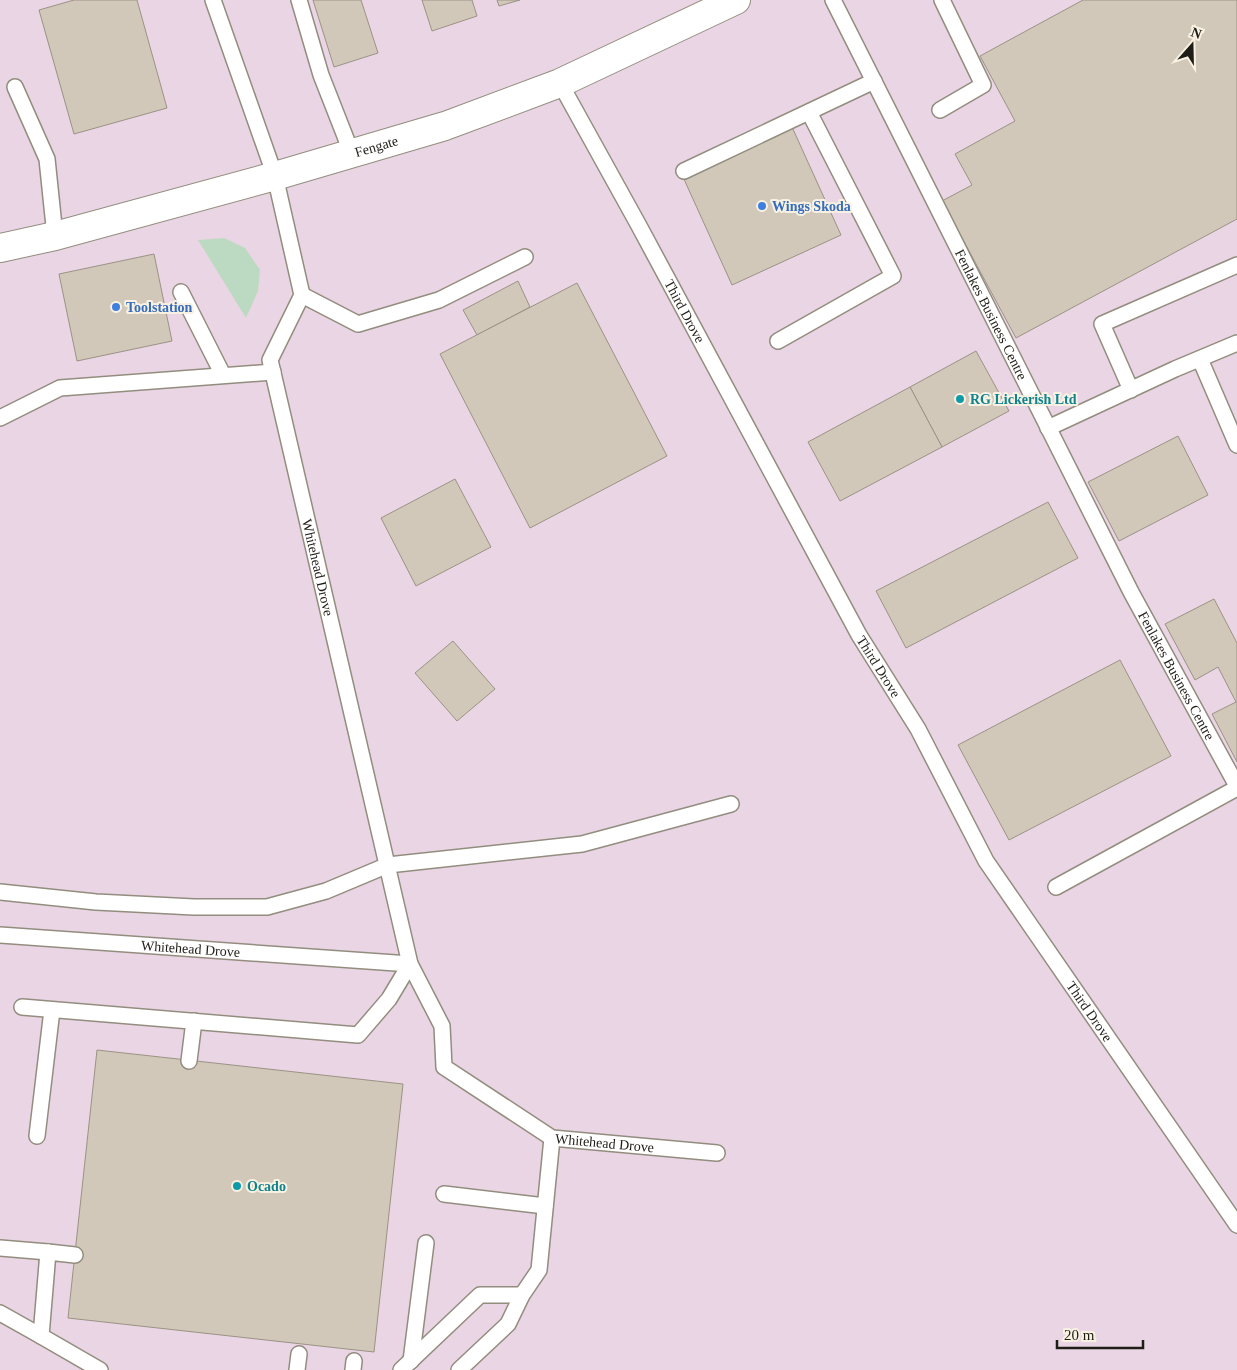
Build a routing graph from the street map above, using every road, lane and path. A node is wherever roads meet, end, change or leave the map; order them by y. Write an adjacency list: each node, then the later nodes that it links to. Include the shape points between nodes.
1 (213, 0): 13 (lane)
2 (299, 0): 11 (lane, via 322,75)
3 (736, 0): 7 (street, Fengate)
4 (833, 0): 6 (lane, Fenlakes Business Centre)
5 (942, 0): 9 (lane, via 983,85)
6 (874, 81): 10 (lane); 27 (lane, Fenlakes Business Centre)
7 (560, 83): 11 (street, Fengate, via 445,126); 45 (lane, Third Drove, via 859,635 918,729 986,861)
8 (15, 87): 14 (lane, via 47,159)
9 (940, 110)
10 (809, 112): 12 (lane); 20 (lane, via 893,276)
11 (352, 154): 13 (street, Fengate)
12 (684, 171)
13 (275, 176): 14 (street, Fengate); 19 (lane)
14 (55, 236): 15 (street, Fengate)
15 (0, 248)
16 (525, 257): 19 (lane, via 439,300 358,324)
17 (1237, 265): 25 (lane, via 1102,324)
18 (181, 292): 24 (lane)
19 (302, 295): 23 (lane, Whitehead Drove, via 270,360)
20 (778, 341)
21 (1237, 343): 22 (lane)
22 (1200, 359): 25 (lane); 28 (lane)
23 (273, 372): 24 (lane); 31 (lane, Whitehead Drove)
24 (223, 375): 26 (lane, via 60,388)
25 (1131, 390): 27 (lane)
26 (0, 418)
27 (1048, 428): 29 (lane, Fenlakes Business Centre, via 1130,592)
28 (1237, 445)
29 (1237, 787): 32 (lane, Fenlakes Business Centre)
30 (731, 804): 31 (lane, via 582,844)
31 (388, 866): 33 (lane, via 326,891 267,907 96,902); 35 (lane, Whitehead Drove)
32 (1056, 887)
33 (0, 892)
34 (0, 935): 35 (lane, Whitehead Drove)
35 (410, 964): 38 (lane, via 389,998 358,1035); 41 (lane, Whitehead Drove, via 442,1026 444,1067)
36 (22, 1007): 37 (lane)
37 (52, 1010): 38 (lane); 40 (lane)
38 (194, 1022): 39 (lane)
39 (189, 1061)
40 (36, 1136)
41 (552, 1138): 42 (lane, Whitehead Drove); 44 (lane)
42 (717, 1153)
43 (444, 1194): 44 (lane)
44 (545, 1206): 50 (lane, via 539,1270)
45 (1237, 1225)
46 (426, 1243): 54 (lane)
47 (0, 1248): 48 (lane)
48 (48, 1252): 49 (lane); 52 (lane)
49 (75, 1255)
50 (522, 1295): 54 (lane, via 480,1295); 57 (lane, via 508,1324)
51 (0, 1313): 52 (lane)
52 (41, 1336): 55 (lane)
53 (299, 1354): 56 (lane)
54 (406, 1365)
55 (100, 1370)
56 (297, 1370)
57 (459, 1370)

